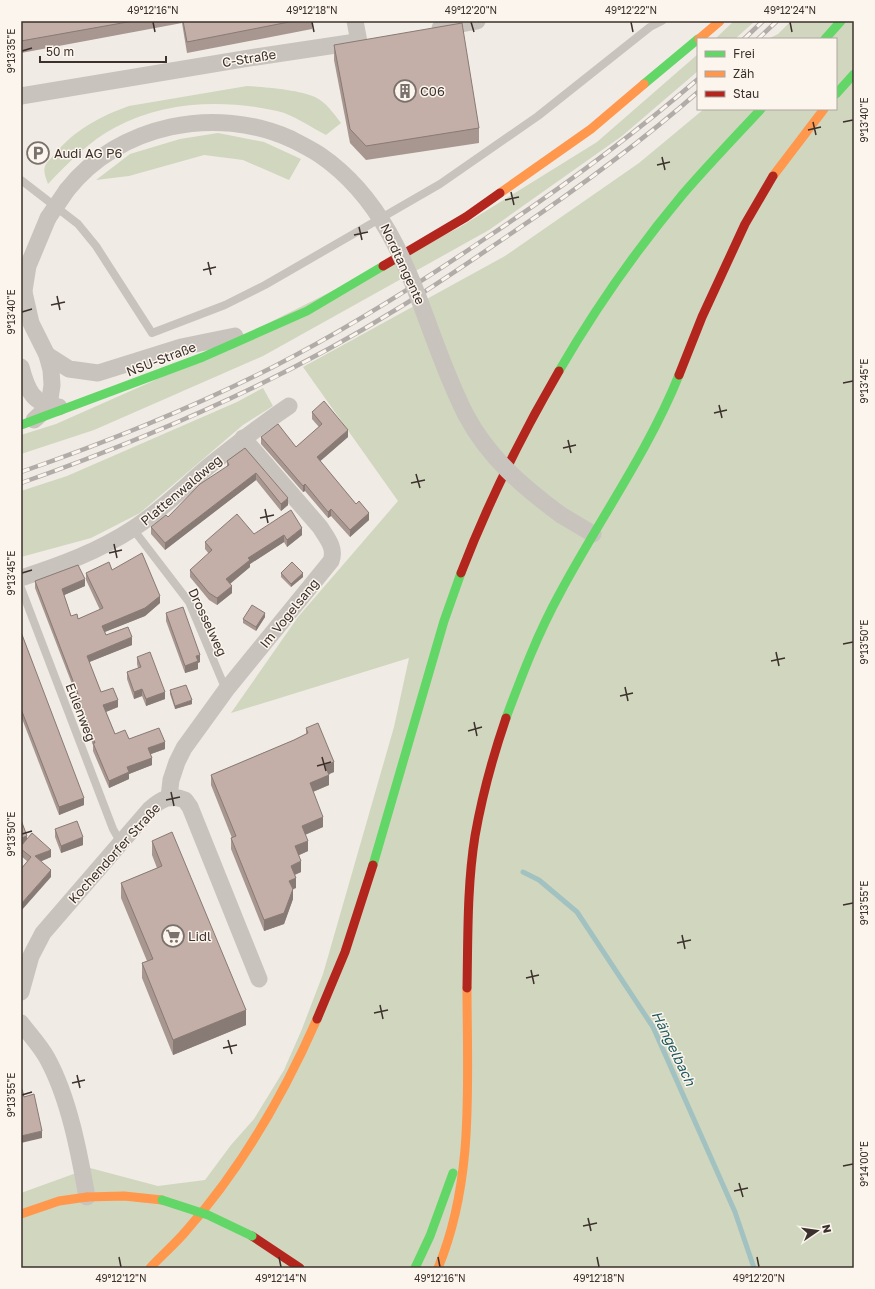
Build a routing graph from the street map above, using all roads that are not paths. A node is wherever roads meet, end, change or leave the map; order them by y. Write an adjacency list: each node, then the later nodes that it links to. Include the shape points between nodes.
1 (355, 21): 12 (street, C-Straße, via 366,41)
2 (477, 21): 6 (street)
3 (662, 21): 15 (lane, via 650,27 538,116 440,184 258,288 225,305 152,334 96,246 78,224)
4 (720, 21): 7 (main road, NSU-Straße)
5 (841, 21): 8 (main road)
6 (425, 30)
7 (699, 38)
8 (826, 38)
9 (697, 40): 17 (main road, NSU-Straße, via 591,129 466,217 307,311)
10 (854, 74): 11 (main road)
11 (837, 93)
12 (21, 96)
13 (760, 110): 39 (main road, via 659,223 586,326 539,404 492,501 454,590 360,909 332,987 297,1064 259,1130 186,1231)
14 (823, 110): 27 (main road, via 775,174 745,224 702,318 664,412)
15 (21, 180)
16 (23, 299): 18 (street, via 31,323); 27 (street, Nordtangente, bridge, via 28,266 48,218 67,190 88,168 129,140 179,125 226,121 271,130 291,138 320,155 344,174 381,218 402,254 467,416 500,464 526,489 561,515)
17 (261, 331): 18 (street, via 180,347 98,374 69,369); 23 (main road, NSU-Straße, via 204,357)
18 (47, 355): 21 (street, via 52,385)
19 (22, 371): 20 (street); 21 (street, via 32,395)
20 (21, 394)
21 (48, 406): 23 (street); 24 (street)
22 (288, 406): 25 (street, Plattenwaldweg)
23 (72, 407): 24 (main road, NSU-Straße)
24 (27, 423)
25 (244, 438): 26 (street, Plattenwaldweg, via 157,512); 30 (street, Im Vogelsang, via 320,527 330,542 333,556 331,562)
26 (133, 529): 28 (street, Plattenwaldweg, via 88,554); 30 (lane, Drosselweg, via 189,602)
27 (593, 534): 36 (main road, via 527,660 484,789 475,836 468,912)
28 (21, 578)
29 (21, 588): 32 (lane, Eulenweg, via 113,829)
30 (226, 690): 31 (street, Im Vogelsang, via 184,748 171,780)
31 (169, 797): 32 (street, Kochendorfer Straße, via 159,800); 33 (street, Kochendorfer Straße, via 185,800 190,807)
32 (121, 843): 34 (street, Kochendorfer Straße, via 43,932 31,956)
33 (259, 979)
34 (21, 992)
35 (21, 1023): 37 (street, via 47,1059 56,1079 73,1131)
36 (465, 1089): 41 (main road, via 460,1144 454,1169 430,1236); 42 (main road, via 466,1148 463,1184 451,1232)
37 (86, 1197): 38 (main road, via 60,1201); 40 (main road, bridge, via 138,1196 201,1211 252,1236)
38 (21, 1214)
39 (150, 1268)
40 (300, 1268)
41 (415, 1268)
42 (438, 1268)

